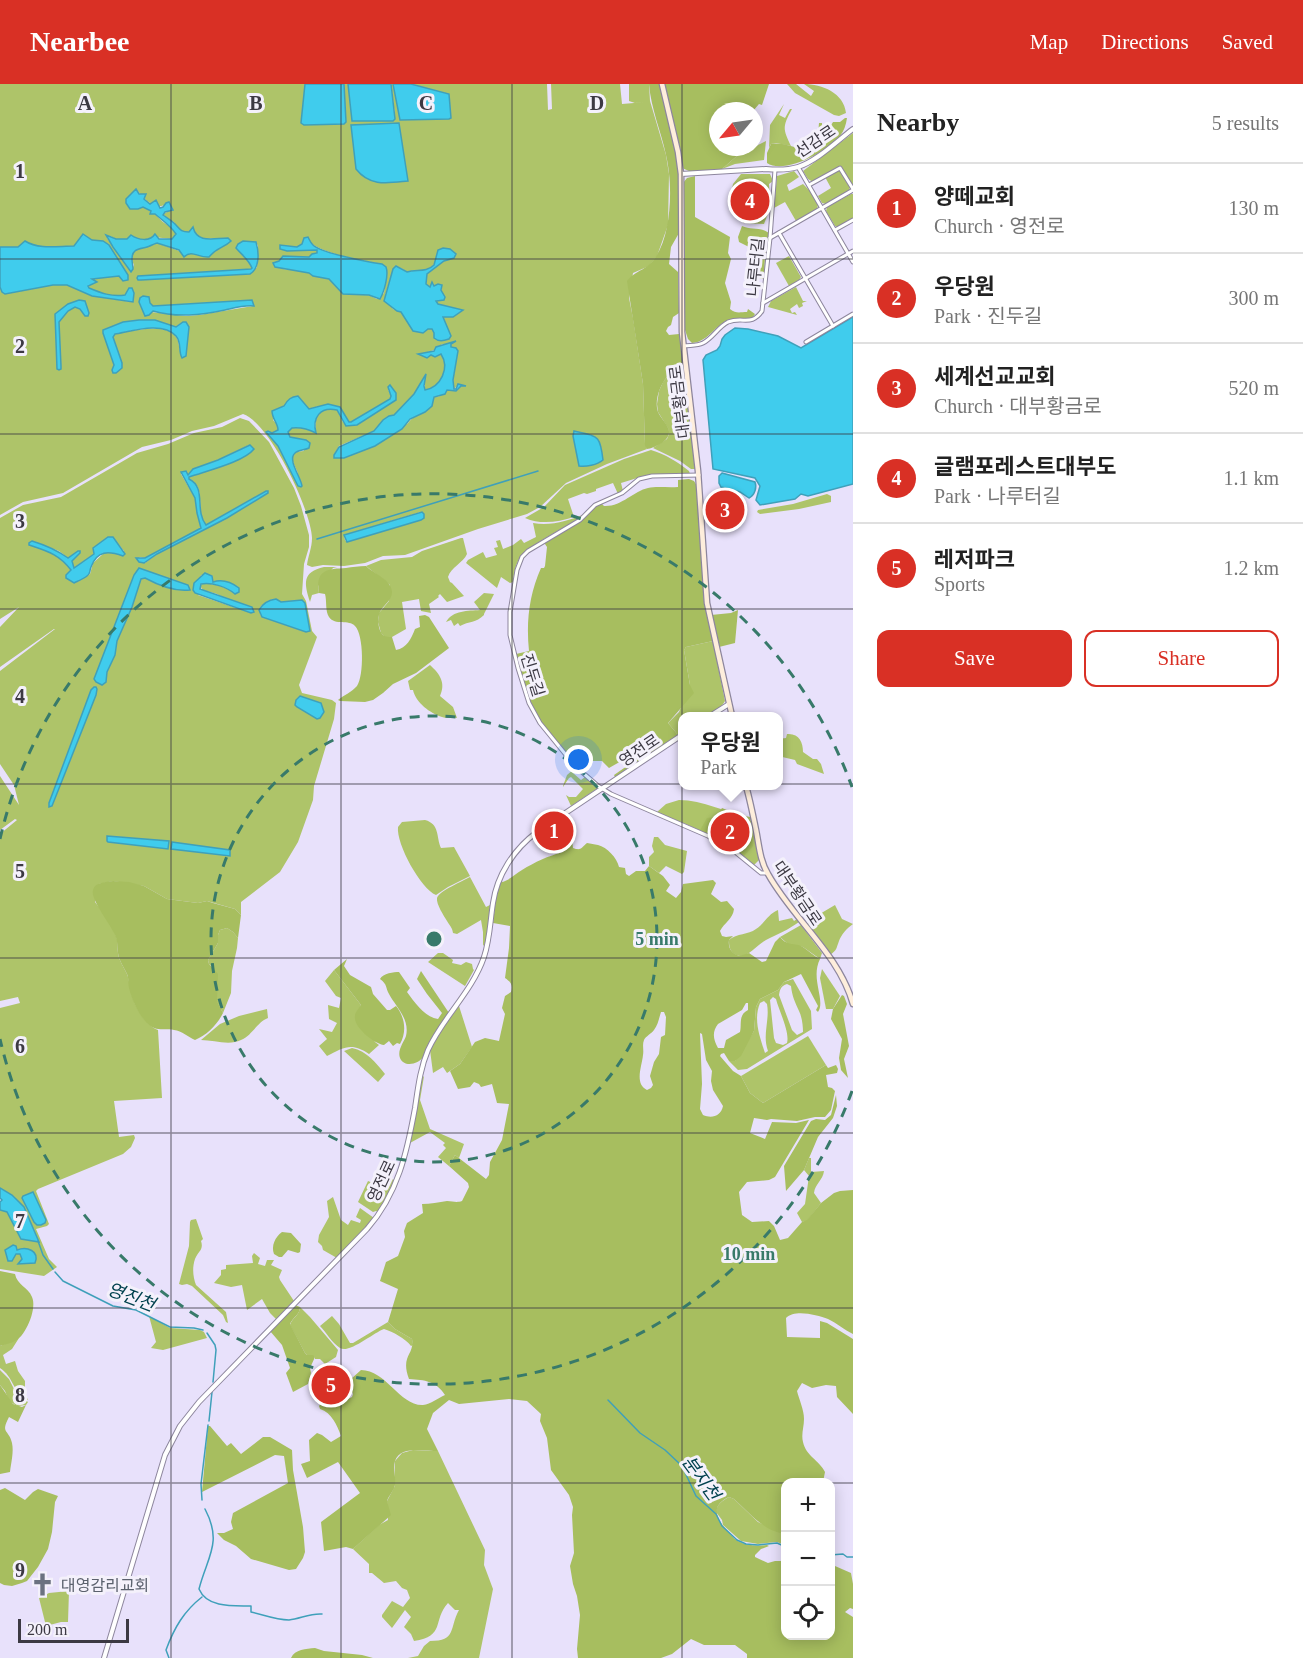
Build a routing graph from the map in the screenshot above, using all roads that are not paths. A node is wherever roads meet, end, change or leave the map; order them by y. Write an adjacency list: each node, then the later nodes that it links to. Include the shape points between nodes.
1 (662, 84): 5 (main road, 대부황금로)
2 (853, 129): 3 (street, 선감로)
3 (798, 167): 4 (street, 선감로); 6 (street)
4 (775, 170): 5 (street, 선감로); 12 (street, 나루터길)
5 (681, 174): 21 (main road, 대부황금로)
6 (809, 185): 7 (street, via 840,168); 8 (street)
7 (853, 190): 8 (street)
8 (822, 208): 10 (street); 11 (street)
9 (853, 220): 10 (street)
10 (835, 230): 14 (street)
11 (779, 233): 12 (street); 16 (street)
12 (770, 238): 17 (street, 나루터길)
13 (853, 251): 14 (street)
14 (849, 254): 15 (street); 16 (street)
15 (853, 262)
16 (805, 279): 17 (street); 19 (street)
17 (764, 303): 21 (street, 나루터길, via 755,319 725,323 702,344)
18 (853, 314): 19 (street)
19 (833, 326): 20 (street)
20 (806, 342)
21 (684, 346): 22 (main road, 대부황금로)
22 (699, 475): 23 (main road, 대부황금로, via 707,603); 27 (street, 진두길, via 639,479 528,551 516,570 510,635 526,695 544,729 575,766)
23 (730, 704): 24 (street); 25 (main road, 대부황금로)
24 (718, 712)
25 (731, 712)
26 (678, 738): 27 (street, 영전로)
27 (602, 789): 29 (street, 진두길, via 708,836 761,873); 31 (street, 영전로, via 532,836 506,867 494,896 483,959 426,1055 404,1161 379,1214 199,1402 176,1432 165,1455)
28 (747, 790): 29 (main road, 대부황금로)
29 (767, 873): 30 (main road, 대부황금로, via 834,965)
30 (853, 1004)
31 (105, 1658)

